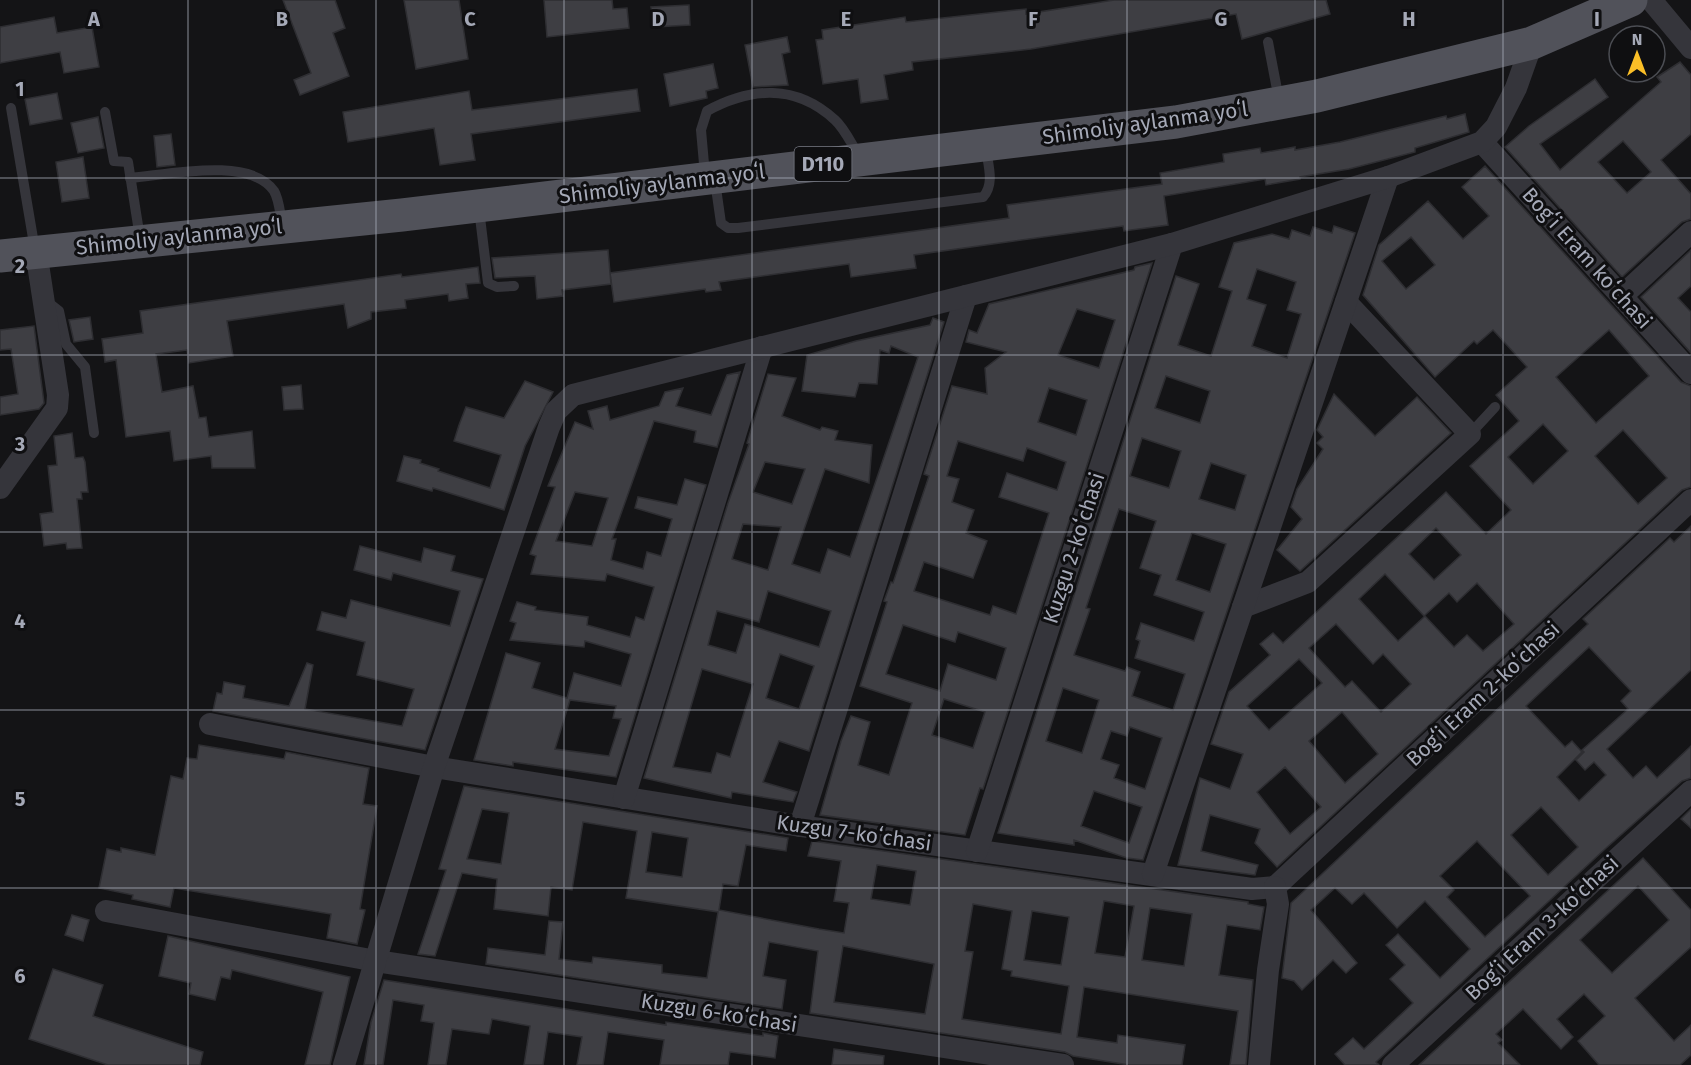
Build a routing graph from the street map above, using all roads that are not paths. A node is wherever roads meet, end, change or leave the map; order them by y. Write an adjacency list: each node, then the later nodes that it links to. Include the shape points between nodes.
1 (1651, 0): 5 (street)
2 (1618, 2): 4 (main road, Shimoliy aylanma yoʻl / D110)
3 (1269, 42): 6 (lane)
4 (1532, 43): 6 (main road, Shimoliy aylanma yoʻl / D110); 9 (street, via 1516,88 1496,127)
5 (1690, 46)
6 (1280, 103): 10 (main road, Shimoliy aylanma yoʻl / D110, via 1176,122)
7 (11, 108): 20 (lane)
8 (105, 112): 13 (lane, via 114,161 128,162)
9 (1482, 142): 12 (street); 24 (street, Bogʻi Eram koʻchasi)
10 (985, 145): 11 (main road, Shimoliy aylanma yoʻl / D110); 14 (lane, via 990,183 983,197 738,228 721,223)
11 (861, 160): 14 (main road, Shimoliy aylanma yoʻl / D110); 14 (lane, via 837,121 809,100 786,93 757,94 727,100 707,111 700,130)
12 (1388, 177): 19 (street); 26 (street)
13 (130, 178): 16 (lane, via 219,170 242,172 262,180 276,193); 18 (lane)
14 (710, 178): 15 (main road, Shimoliy aylanma yoʻl / D110)
15 (478, 206): 16 (main road, Shimoliy aylanma yoʻl / D110); 22 (lane, via 488,283)
16 (283, 227): 18 (main road, Shimoliy aylanma yoʻl / D110)
17 (1691, 232): 24 (street)
18 (140, 241): 20 (main road, Shimoliy aylanma yoʻl / D110)
19 (1172, 244): 23 (street); 40 (street, Kuzgu 2-koʻchasi)
20 (36, 251): 21 (main road, Shimoliy aylanma yoʻl / D110); 25 (street)
21 (0, 256)
22 (514, 286)
23 (966, 296): 27 (street); 39 (street)
24 (1622, 296): 28 (street, Bogʻi Eram koʻchasi)
25 (45, 300): 30 (lane, via 59,311 66,344 85,367); 32 (street, via 57,408)
26 (1346, 302): 31 (street); 34 (street)
27 (762, 347): 36 (street, via 573,395 556,411); 38 (street)
28 (1691, 373)
29 (1495, 407): 31 (lane)
30 (94, 433)
31 (1470, 434): 34 (street, via 1308,582)
32 (0, 488)
33 (1691, 500): 42 (street, Bogʻi Eram 2-koʻchasi)
34 (1243, 607): 41 (street)
35 (210, 724): 36 (street, Kuzgu 7-koʻchasi)
36 (434, 767): 38 (street, Kuzgu 7-koʻchasi); 44 (street)
37 (1691, 791): 48 (street, Bogʻi Eram 3-koʻchasi)
38 (624, 798): 39 (street, Kuzgu 7-koʻchasi)
39 (801, 826): 40 (street, Kuzgu 7-koʻchasi)
40 (977, 851): 41 (street, Kuzgu 7-koʻchasi)
41 (1154, 874): 42 (street, Kuzgu 7-koʻchasi, via 1252,889)
42 (1275, 887): 47 (street, via 1278,904)
43 (106, 911): 44 (street, Kuzgu 6-koʻchasi)
44 (376, 961): 45 (street); 46 (street, Kuzgu 6-koʻchasi)
45 (344, 1065)
46 (1062, 1065)
47 (1259, 1065)
48 (1392, 1065)

